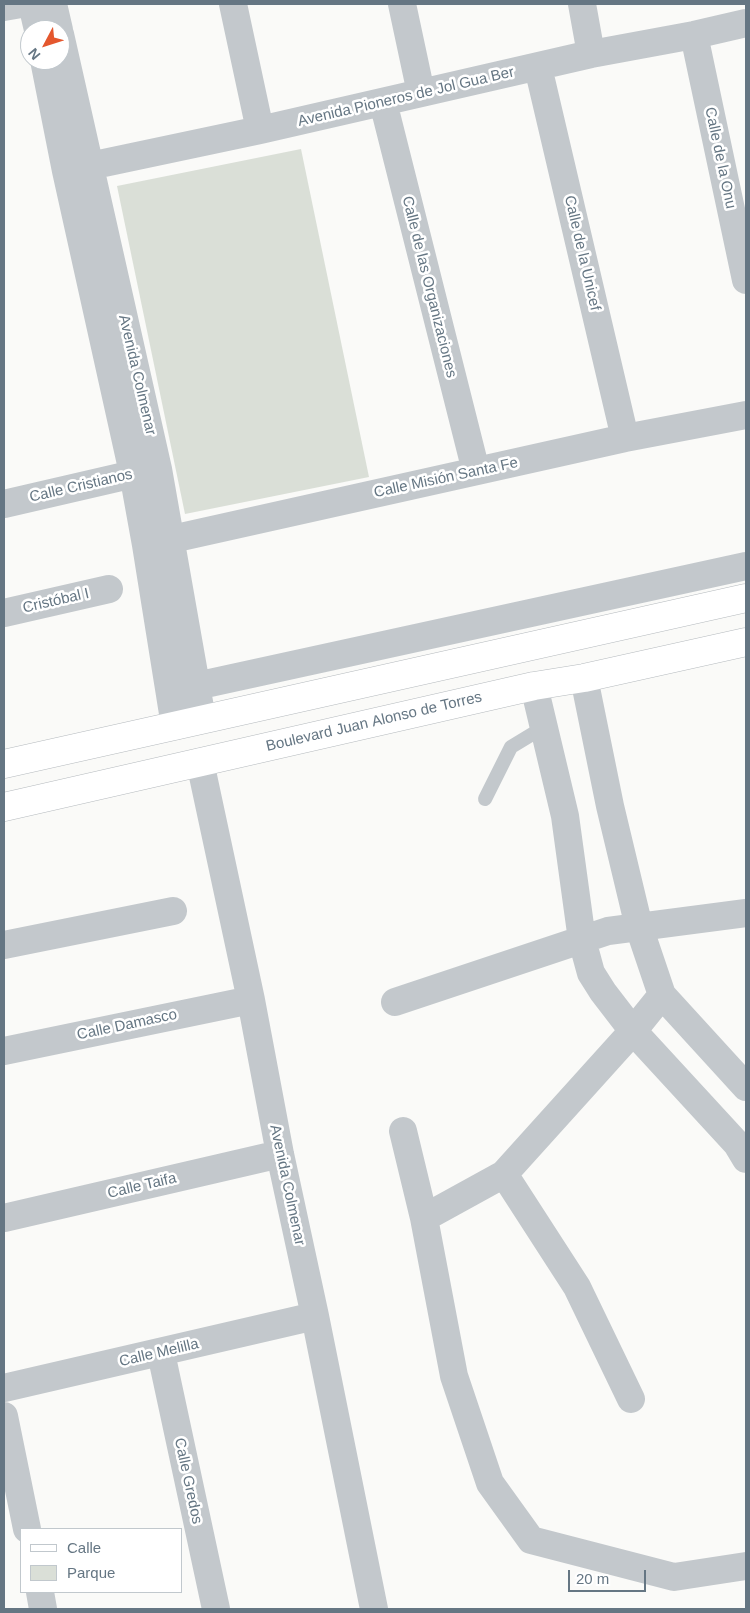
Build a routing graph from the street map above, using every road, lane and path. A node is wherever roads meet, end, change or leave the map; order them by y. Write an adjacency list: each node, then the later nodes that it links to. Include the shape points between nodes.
1 (21, 4): 7 (street)
2 (32, 4): 8 (street)
3 (53, 4): 9 (street, Avenida Colmenar)
4 (233, 4): 18 (street)
5 (402, 4): 16 (street)
6 (582, 4): 12 (street)
7 (4, 7)
8 (36, 20)
9 (57, 20)
10 (746, 22): 11 (street, Avenida Pioneros de Jol Gua Ber)
11 (694, 35): 12 (street, Avenida Pioneros de Jol Gua Ber); 20 (street, Calle de la Onu)
12 (591, 54): 13 (street, Avenida Pioneros de Jol Gua Ber)
13 (538, 67): 16 (street, Avenida Pioneros de Jol Gua Ber); 22 (street, Calle de la Unicef)
14 (47, 70): 19 (street, Avenida Colmenar)
15 (65, 70): 19 (street, Avenida Colmenar)
16 (421, 93): 17 (street, Avenida Pioneros de Jol Gua Ber)
17 (383, 102): 18 (street, Avenida Pioneros de Jol Gua Ber); 24 (street, Calle de las Organizaciones)
18 (260, 130): 19 (street, Avenida Pioneros de Jol Gua Ber)
19 (78, 169): 23 (street, Avenida Colmenar)
20 (746, 280)
21 (746, 415): 22 (street, Calle Misión Santa Fe)
22 (625, 438): 24 (street, Calle Misión Santa Fe)
23 (146, 471): 25 (street, Calle Cristianos); 26 (street, Avenida Colmenar)
24 (476, 471): 26 (street, Calle Misión Santa Fe)
25 (4, 504)
26 (158, 542): 33 (street, Avenida Colmenar); 36 (street, Avenida Colmenar)
27 (746, 566): 33 (street)
28 (109, 589): 30 (street, Cristóbal I)
29 (746, 598): 35 (main road)
30 (4, 613)
31 (746, 642): 32 (main road, Boulevard Juan Alonso de Torres)
32 (584, 678): 34 (main road, Boulevard Juan Alonso de Torres); 44 (street)
33 (196, 686): 35 (street, Avenida Colmenar)
34 (534, 686): 37 (street); 38 (main road, Boulevard Juan Alonso de Torres)
35 (202, 719): 36 (main road)
36 (175, 726): 39 (main road)
37 (544, 726): 40 (lane, via 511,747); 45 (street, via 565,816)
38 (200, 762): 41 (main road, Boulevard Juan Alonso de Torres); 48 (street, Avenida Colmenar)
39 (4, 764)
40 (485, 799)
41 (4, 808)
42 (173, 911): 46 (street)
43 (746, 913): 44 (street)
44 (639, 927): 45 (street, via 608,931); 47 (street)
45 (582, 940): 49 (street); 50 (street, via 592,973)
46 (4, 945)
47 (662, 995): 50 (street); 52 (street)
48 (251, 1000): 51 (street, Calle Damasco); 55 (street, Avenida Colmenar)
49 (395, 1002)
50 (633, 1031): 54 (street); 56 (street)
51 (4, 1051)
52 (746, 1087)
53 (403, 1131): 58 (street)
54 (743, 1148)
55 (280, 1154): 57 (street, Calle Taifa); 59 (street, Avenida Colmenar)
56 (504, 1174): 58 (street); 62 (street, via 577,1287)
57 (4, 1218)
58 (424, 1218): 65 (street, via 454,1376 490,1483 531,1540 674,1578)
59 (315, 1316): 60 (street, Calle Melilla); 69 (street, Avenida Colmenar)
60 (161, 1353): 61 (street, Calle Melilla); 68 (street, Calle Gredos)
61 (4, 1388)
62 (631, 1398)
63 (4, 1416): 64 (street)
64 (27, 1528)
65 (746, 1566)
66 (40, 1593): 67 (street)
67 (43, 1609)
68 (216, 1609)
69 (374, 1609)

